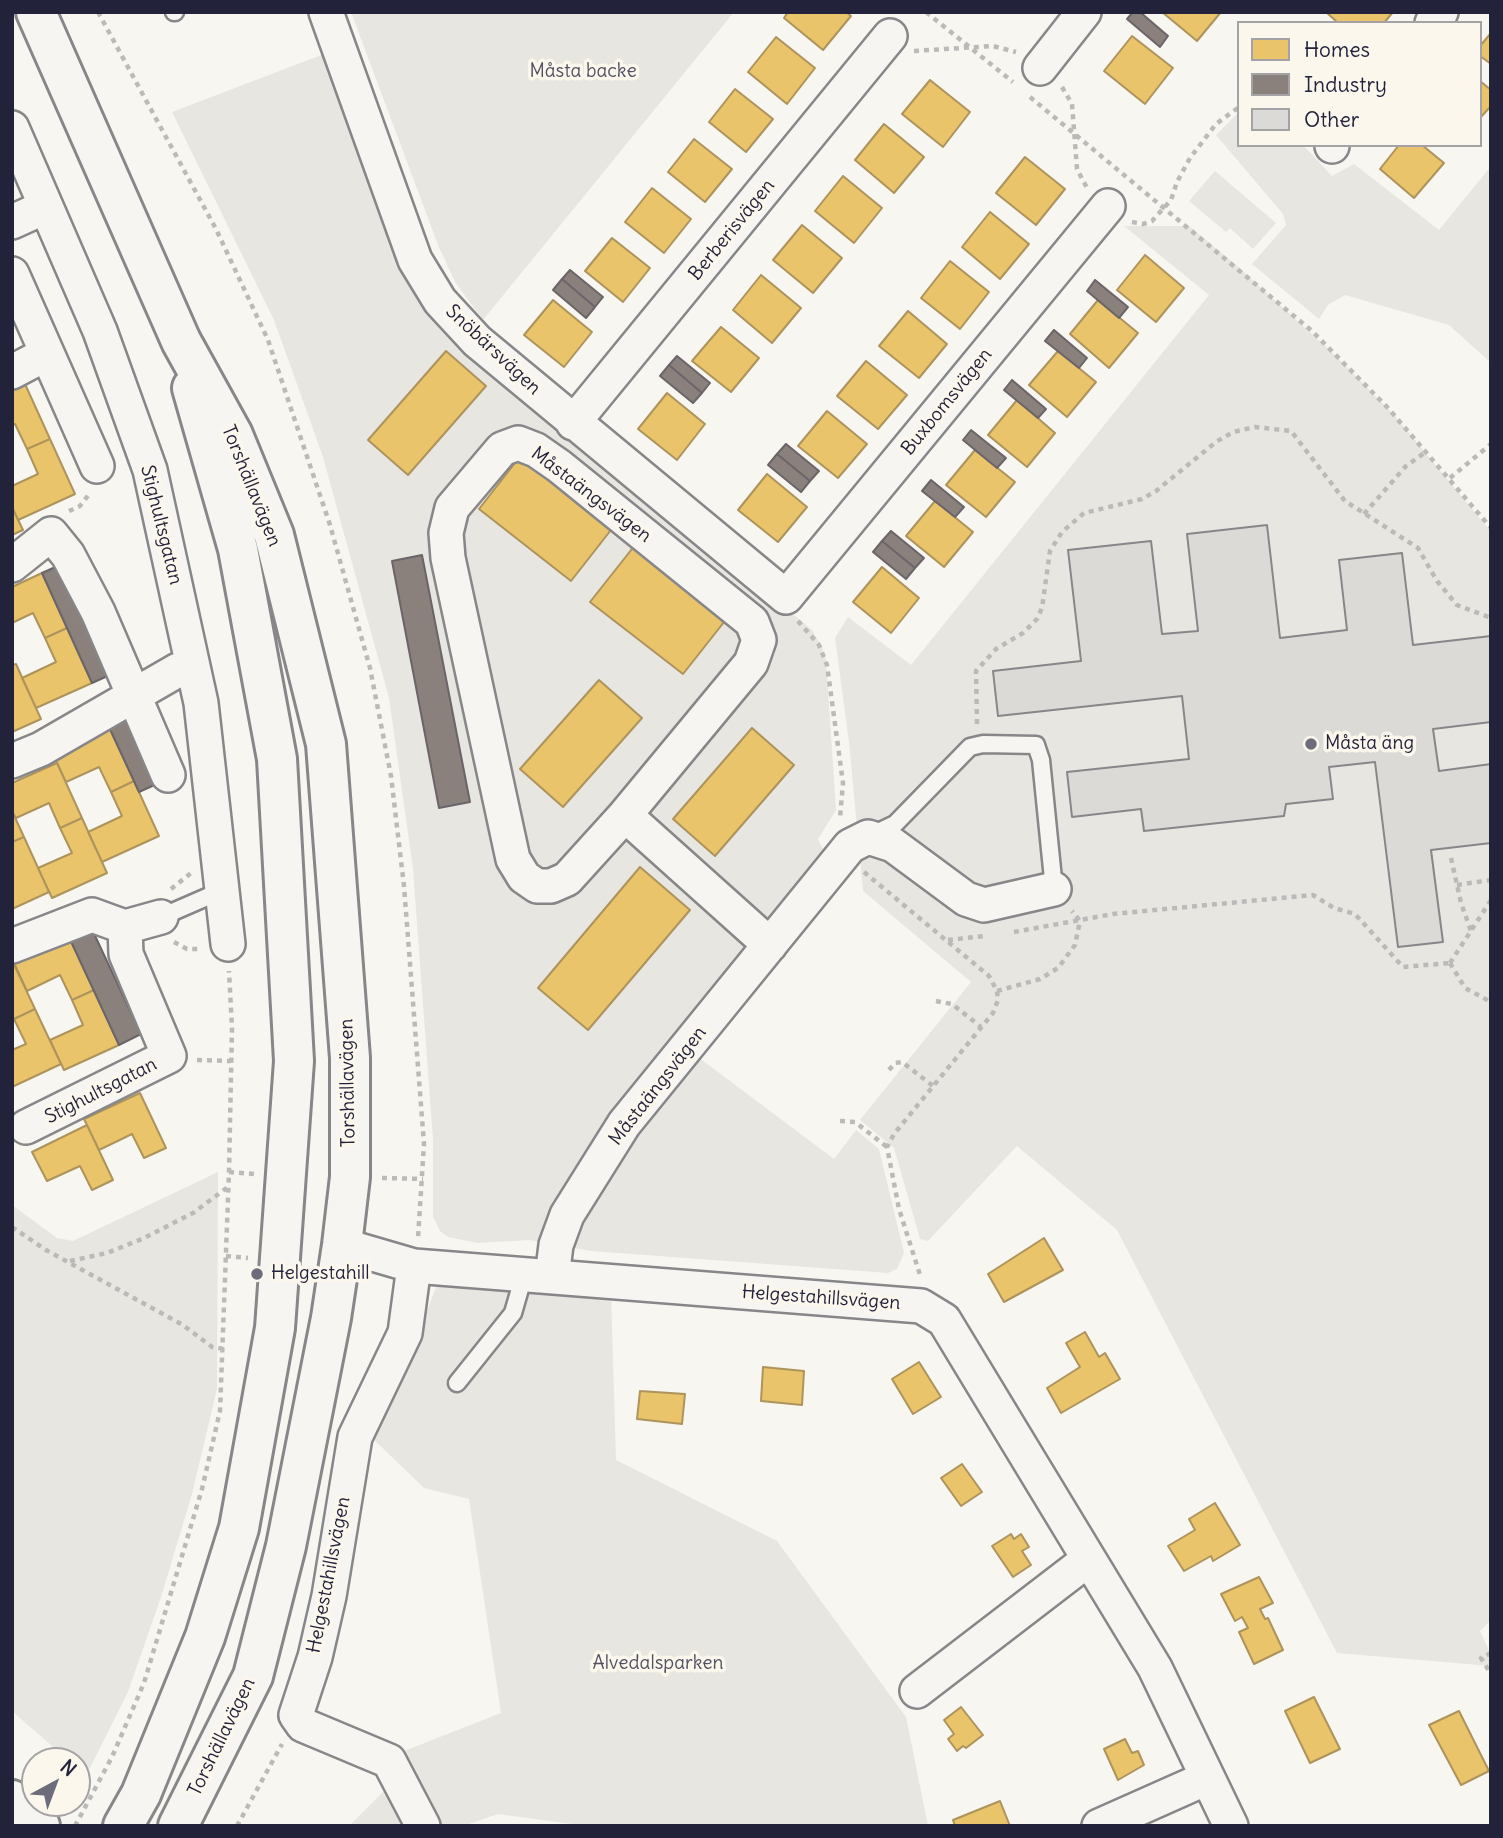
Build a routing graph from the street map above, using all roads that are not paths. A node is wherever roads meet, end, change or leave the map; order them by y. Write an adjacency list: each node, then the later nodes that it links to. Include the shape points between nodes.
1 (36, 12): 10 (main road, Torshällavägen)
2 (326, 12): 13 (street, Snöbärsvägen, via 415,260 427,281 469,333)
3 (1084, 12): 5 (street)
4 (890, 36): 13 (street, Berberisvägen)
5 (1040, 68)
6 (12, 128): 8 (street, Stighultsgatan)
7 (1108, 206): 16 (street, Buxbomsvägen)
8 (31, 213): 17 (street, Stighultsgatan, via 100,331 150,470)
9 (12, 274): 11 (street)
10 (181, 341): 31 (main road, Torshällavägen, via 233,435 274,536 326,744 350,1058 350,1177); 32 (main road, Torshällavägen, via 205,443 238,549 277,759 294,1061)
11 (46, 354): 12 (street); 14 (street)
12 (12, 372)
13 (573, 423): 16 (street, Snöbärsvägen)
14 (97, 466)
15 (12, 565): 18 (street, via 51,534 74,566)
16 (786, 597)
17 (185, 666): 18 (street); 24 (street, Stighultsgatan, via 201,703)
18 (133, 693): 19 (street, via 41,749); 20 (street)
19 (12, 761)
20 (168, 775)
21 (625, 816): 21 (street, Måstaängsvägen, via 751,663 759,640 752,622 559,466 518,443 502,449 452,508 446,533 513,859 524,877 537,886 551,886 567,879); 28 (street)
22 (856, 846): 23 (street, via 893,845 965,899 984,905); 23 (lane, via 895,824 970,747 1036,745); 28 (street, Måstaängsvägen)
23 (1054, 889)
24 (223, 890): 25 (lane); 27 (street, Stighultsgatan)
25 (161, 917): 26 (street)
26 (125, 927): 29 (street, via 92,915); 30 (street, Stighultsgatan, via 125,954 169,1056)
27 (228, 944)
28 (770, 945): 34 (street, Måstaängsvägen, via 624,1124 567,1215)
29 (12, 946)
30 (26, 1127)
31 (342, 1245): 32 (main road); 33 (street, Helgestahillsvägen); 40 (main road, Torshällavägen, via 286,1546 253,1676)
32 (267, 1250): 39 (main road, Torshällavägen, via 275,1328 239,1528 205,1637 141,1794)
33 (414, 1266): 34 (street, Helgestahillsvägen); 41 (street, Helgestahillsvägen, via 405,1333 355,1437 329,1596 296,1715 303,1725 389,1761)
34 (538, 1276): 35 (lane); 36 (street, Helgestahillsvägen, via 921,1306 944,1320)
35 (457, 1383)
36 (1089, 1559): 37 (street); 38 (street, Helgestahillsvägen, via 1155,1668)
37 (917, 1691)
38 (1207, 1777): 42 (street); 43 (street, Helgestahillsvägen)
39 (123, 1826)
40 (178, 1826)
41 (424, 1826)
42 (1099, 1826)
43 (1231, 1826)

